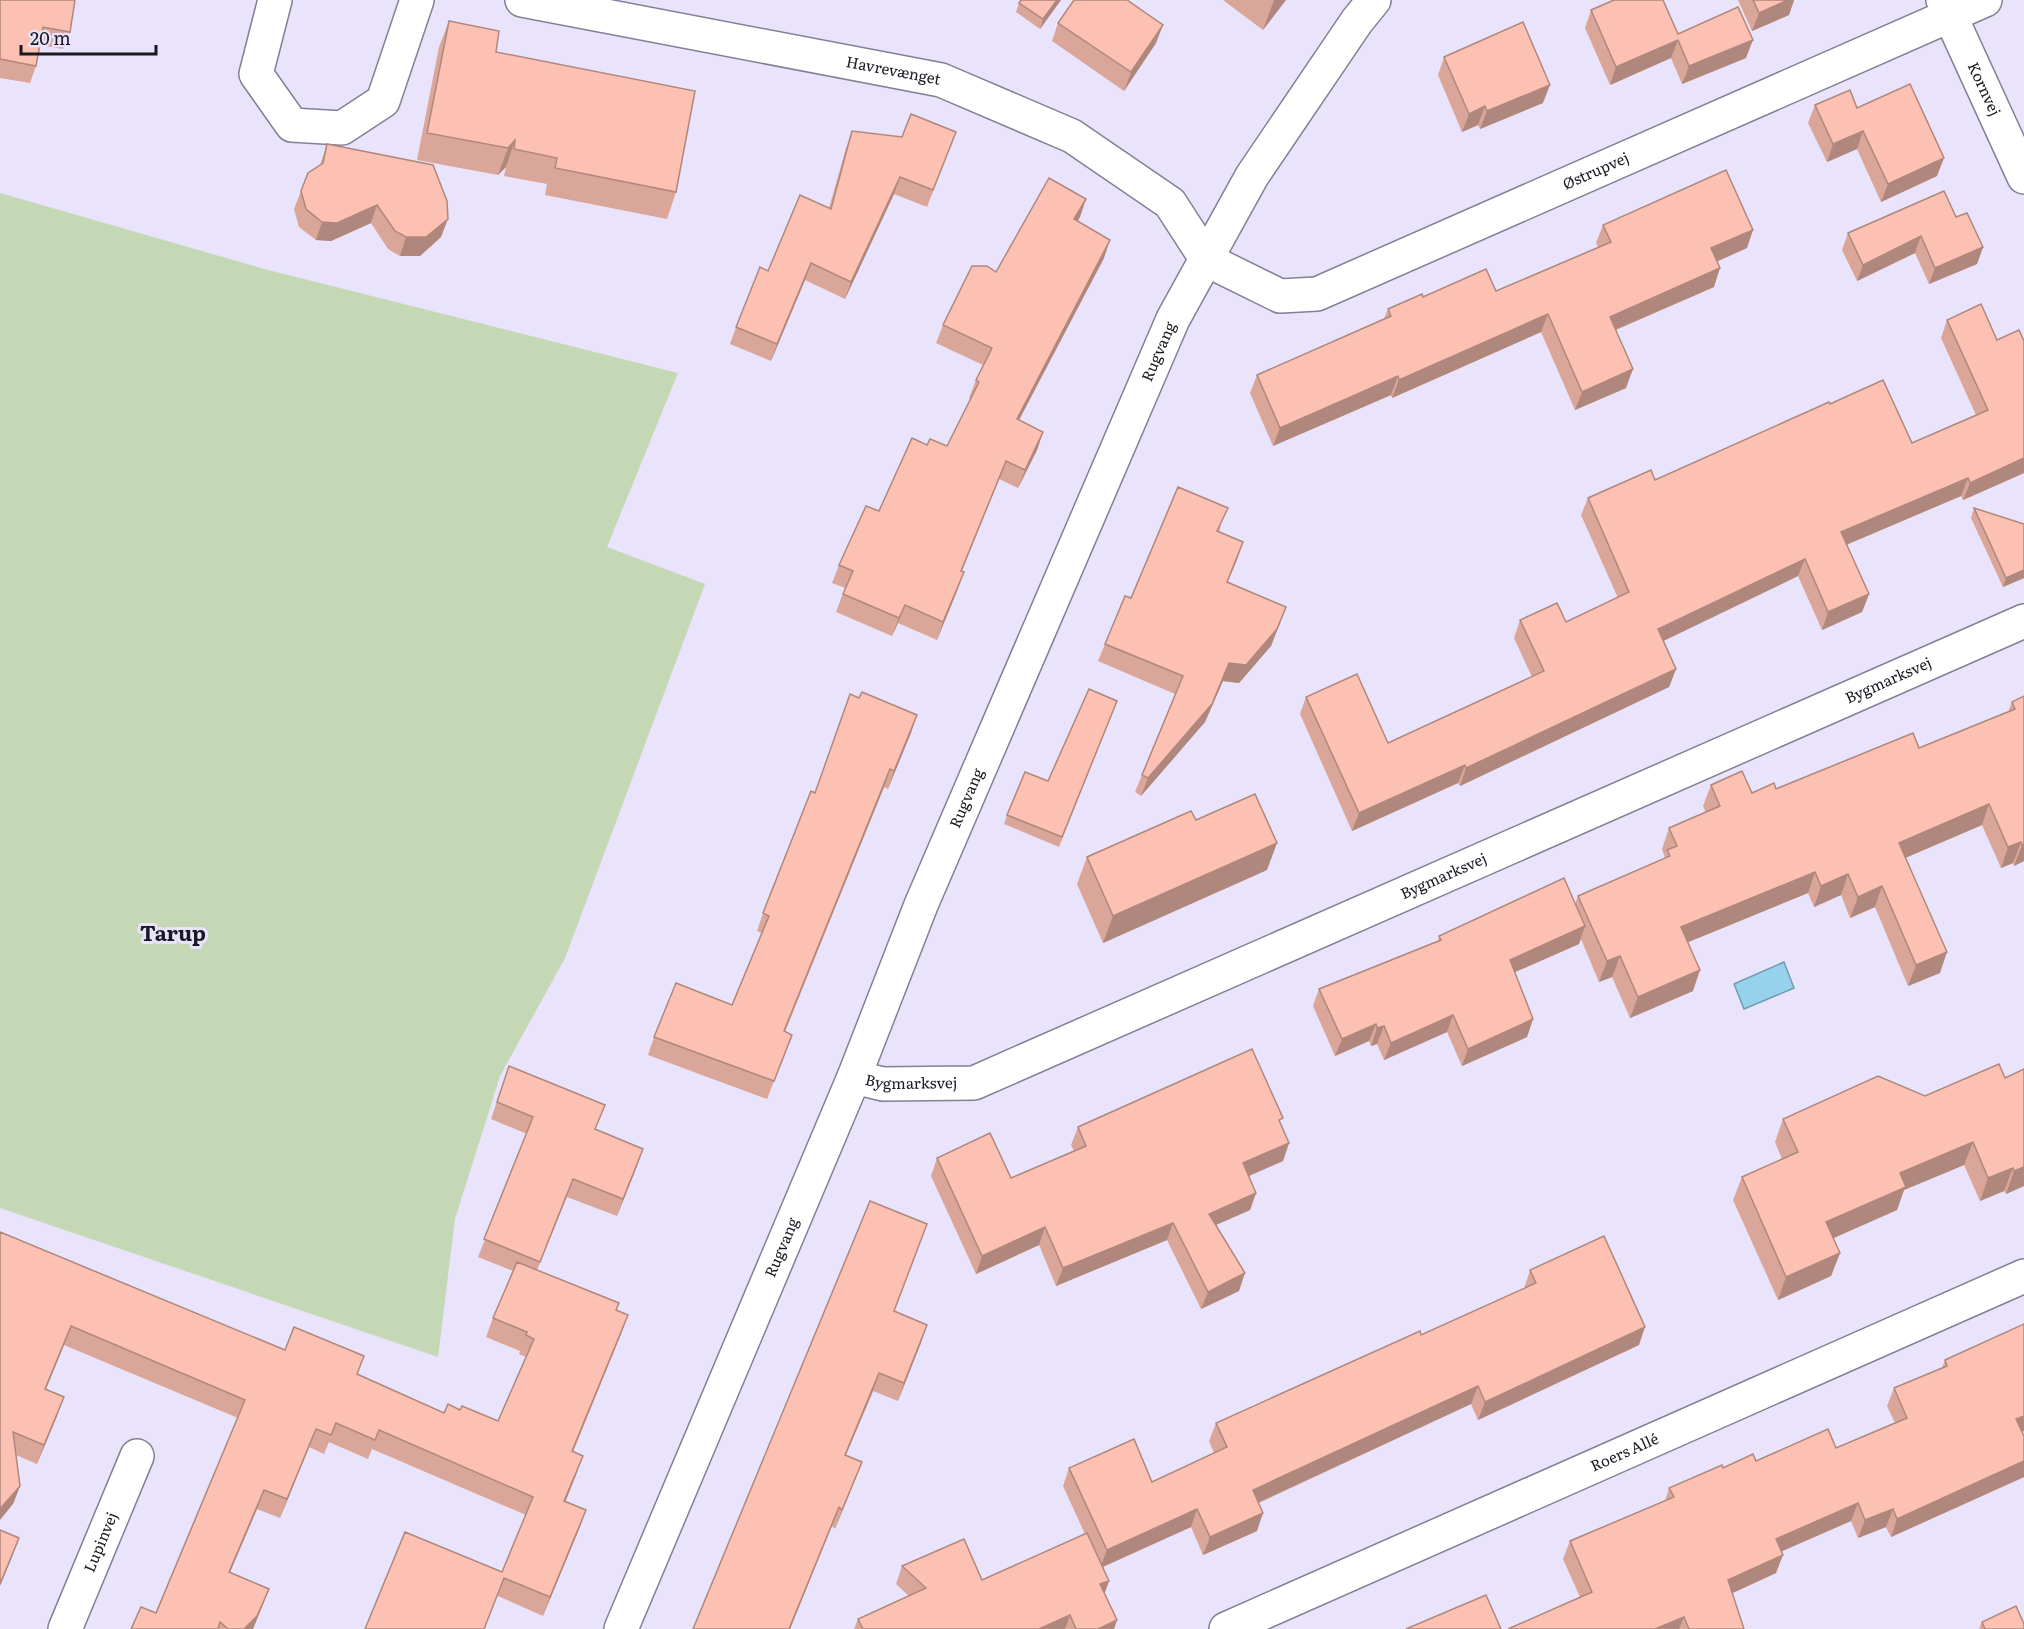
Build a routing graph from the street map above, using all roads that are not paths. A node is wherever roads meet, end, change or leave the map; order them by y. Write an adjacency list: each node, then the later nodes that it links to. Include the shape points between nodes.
1 (275, 0): 2 (street, via 256,74 292,125 342,128 383,101)
2 (417, 0)
3 (522, 0): 8 (street, Havrevænget, via 941,80 1072,136 1170,203)
4 (1374, 0): 8 (street, Rugvang, via 1252,176)
5 (1985, 0): 6 (street, Østrupvej)
6 (1947, 8): 7 (street, Kornvej); 8 (street, Østrupvej, via 1317,294 1280,296)
7 (2024, 177)
8 (1207, 260): 10 (street, Rugvang, via 1173,319 921,905)
9 (2024, 621): 10 (street, Bygmarksvej, via 974,1083 883,1084)
10 (854, 1077): 14 (street, Rugvang)
11 (2024, 1276): 15 (street, Roers Allé)
12 (137, 1456): 13 (street, Lupinvej)
13 (65, 1629)
14 (621, 1629)
15 (1226, 1629)

